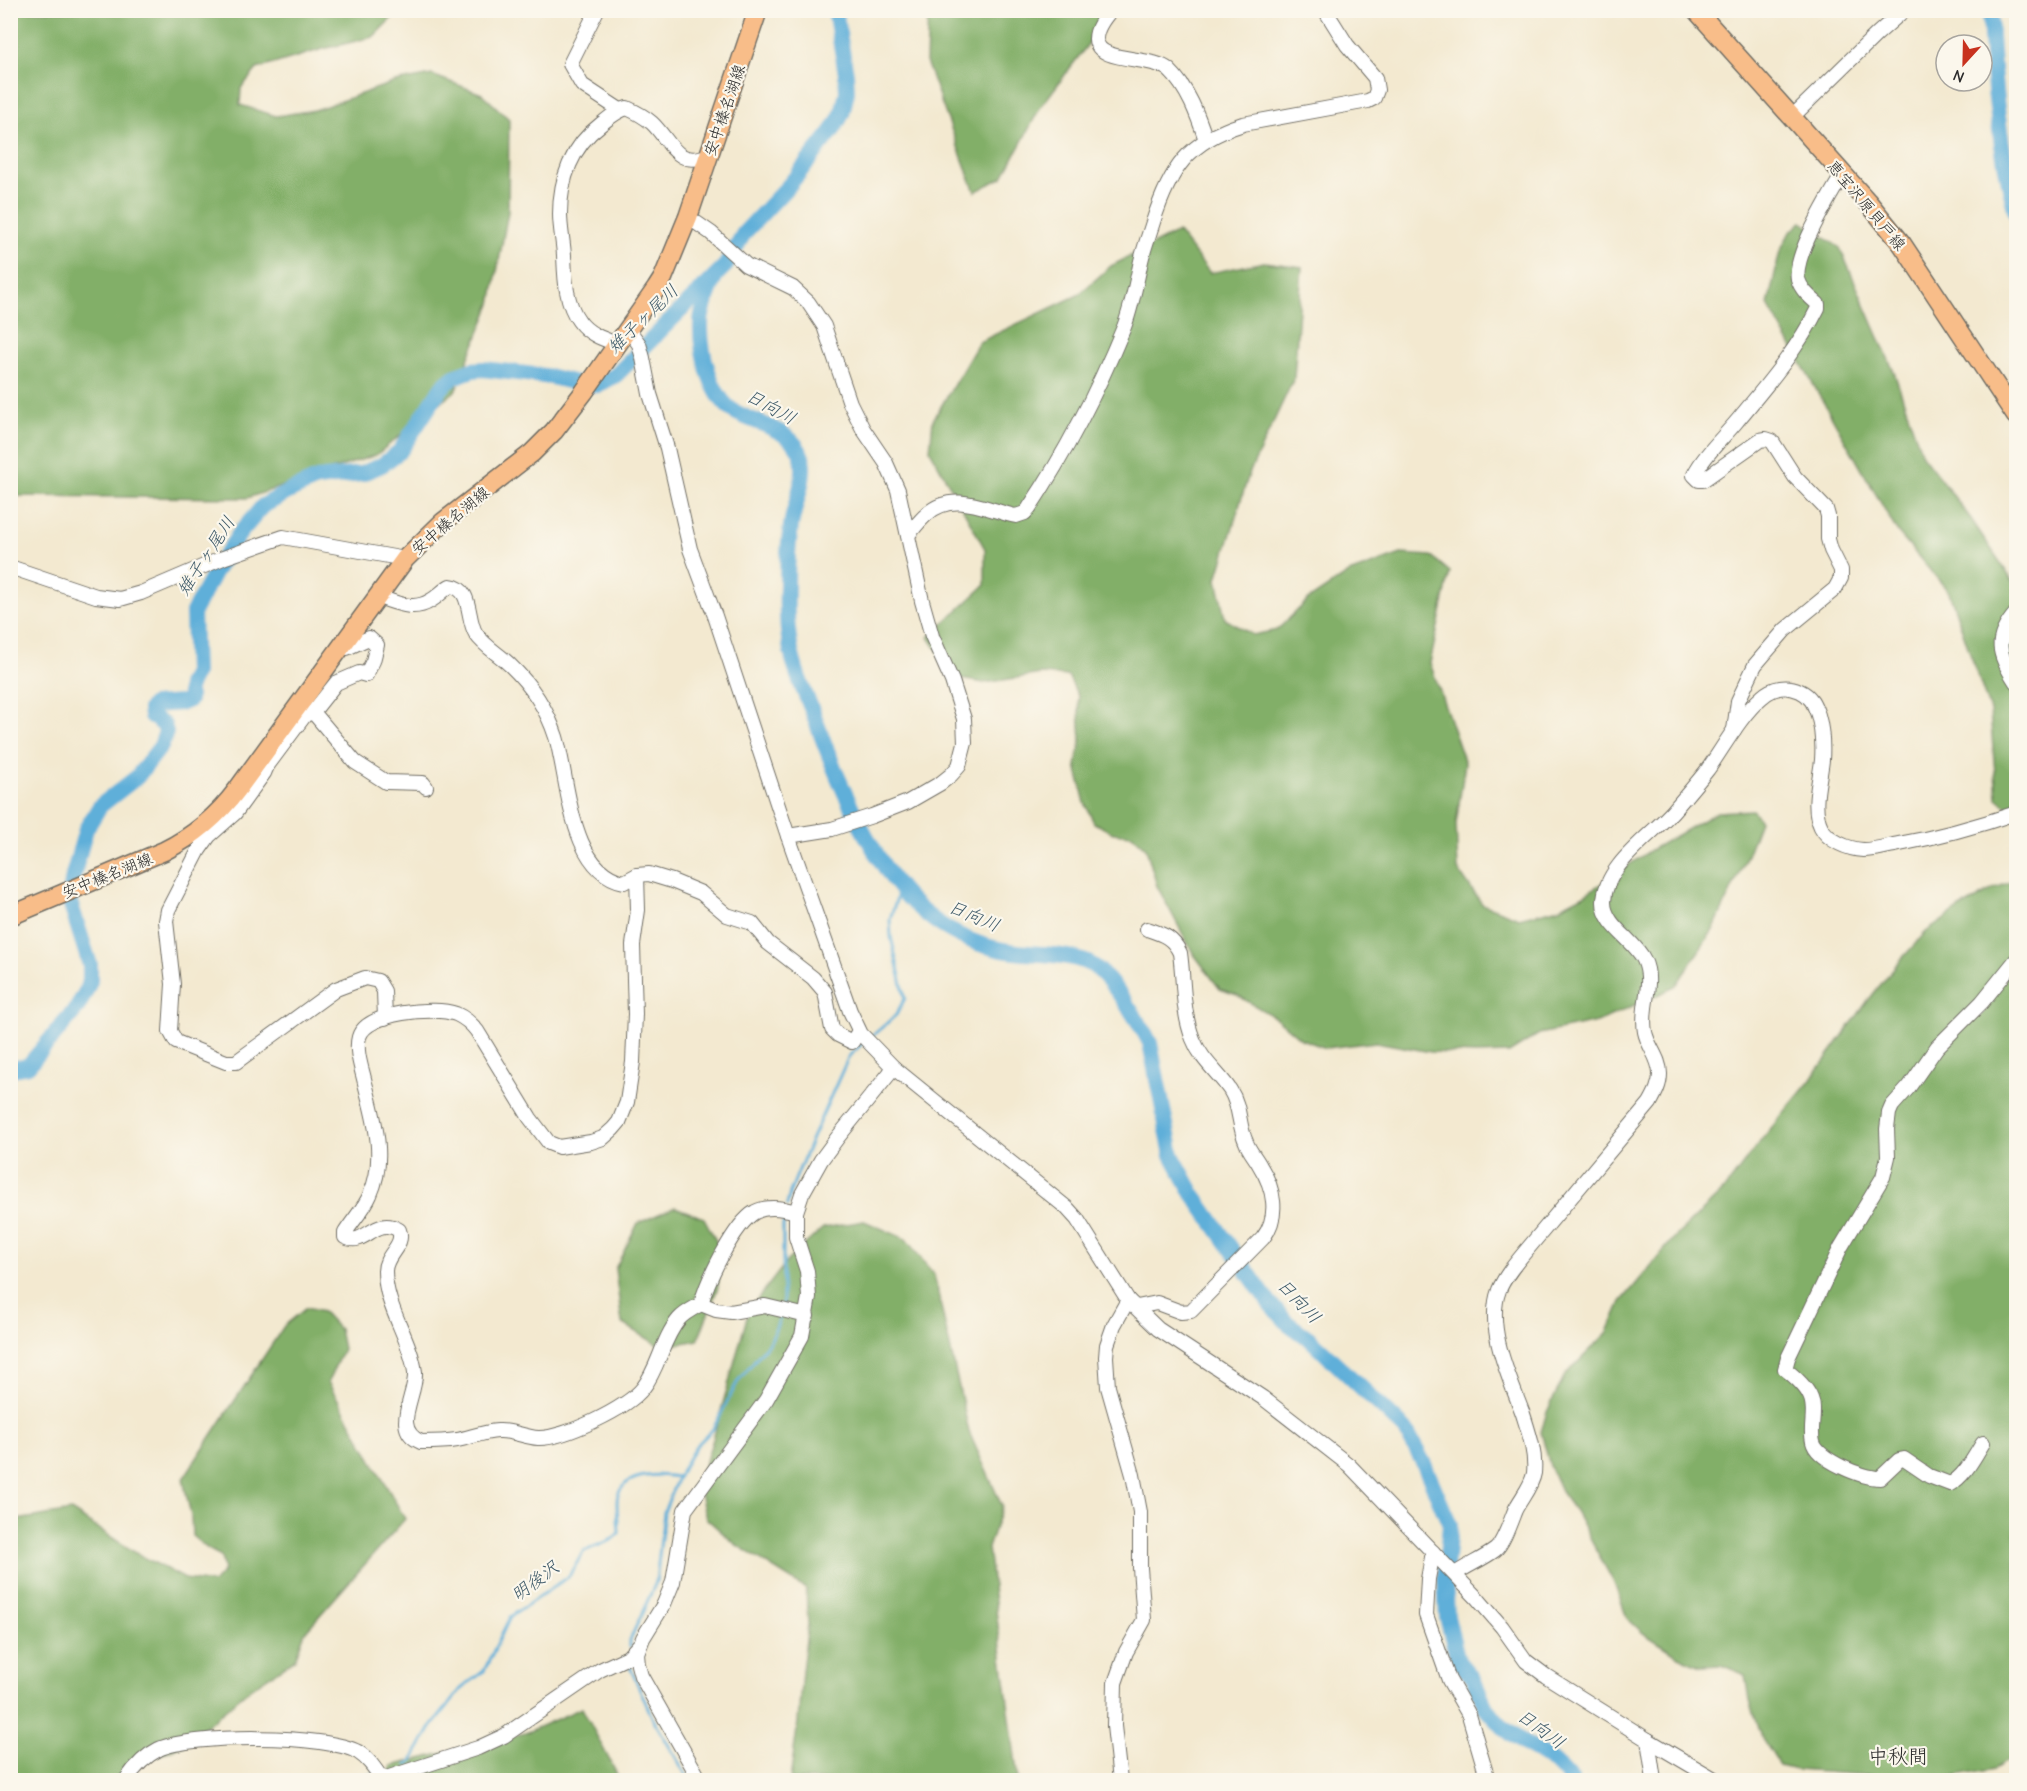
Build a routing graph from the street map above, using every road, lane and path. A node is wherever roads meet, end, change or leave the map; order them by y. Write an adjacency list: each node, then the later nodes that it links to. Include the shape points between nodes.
1 (597, 10): 7 (street, via 570,64 582,85)
2 (758, 10): 10 (main road, 安中榛名湖線)
3 (1111, 10): 9 (street, via 1097,30 1098,47 1111,55 1150,61 1168,70 1197,114)
4 (1325, 10): 9 (street, via 1347,45 1375,78 1374,98 1243,124)
5 (1696, 10): 8 (main road, 恵宝沢原貝戸線)
6 (1904, 10): 8 (street)
7 (620, 110): 10 (street, via 627,108 652,123 679,155 689,159); 13 (street, via 591,132 573,153 560,216 571,308 590,332)
8 (1791, 118): 11 (main road, 恵宝沢原貝戸線)
9 (1206, 140): 15 (street, via 1172,175 1158,205 1134,295 1110,360 1088,408 1025,513 1016,516 952,501 926,514)
10 (709, 155): 12 (main road, 安中榛名湖線)
11 (1842, 175): 14 (main road, 恵宝沢原貝戸線, via 1902,244); 23 (street, via 1798,266 1799,282 1818,308 1791,351 1694,475 1703,480 1760,440 1772,441 1795,477 1826,509 1828,539 1841,570 1835,590 1785,630 1755,665 1738,701)
12 (688, 217): 13 (main road, 安中榛名湖線, via 663,278); 15 (street, via 711,232 746,265 793,288 808,302 824,326 850,403 894,479)
13 (622, 337): 16 (main road, 安中榛名湖線, via 554,431 532,453 443,522); 27 (street, via 639,344 690,549)
14 (2016, 416)
15 (908, 535): 27 (street, via 932,636 960,704 964,750 955,771 908,802 832,829)
16 (405, 559): 17 (street, via 283,537 120,599 96,596); 18 (main road, 安中榛名湖線)
17 (10, 567)
18 (378, 597): 20 (main road, 安中榛名湖線); 28 (street, via 413,606 423,605 450,586 463,591 477,635 527,682 550,721 575,822 592,861 603,873 624,882)
19 (2016, 613): 21 (street, via 2003,632 2000,647 2001,657)
20 (342, 646): 22 (street, via 347,648 369,638 376,645 373,661 366,675 359,672 336,683); 24 (main road, 安中榛名湖線)
21 (2016, 682)
22 (313, 712): 24 (street, via 304,715); 25 (street, via 355,762 386,782 423,783)
23 (1734, 730): 26 (street, via 1763,695 1777,688 1788,687 1809,696 1822,735 1818,818 1826,834 1852,848 1910,842); 41 (street, via 1673,811 1619,865 1605,890 1606,914 1635,945 1649,975 1644,1031 1659,1067 1659,1086 1650,1103 1519,1259 1500,1289 1496,1330 1529,1432 1534,1473 1497,1549)
24 (264, 762): 29 (main road, 安中榛名湖線, via 225,806 186,840); 32 (street, via 264,773 235,813 199,850 168,910 170,1030 176,1042 226,1062 236,1062 336,989 365,978 378,981 384,991)
25 (426, 787)
26 (2016, 813)
27 (788, 836): 33 (street, via 850,1011)
28 (637, 875): 32 (street, via 631,1081 619,1122 603,1138 559,1147 549,1143 477,1031 463,1017 424,1011); 33 (street, via 649,874 672,881 700,893 727,915 752,923 768,944 825,992 832,1029 852,1042)
29 (10, 916)
30 (1147, 929): 37 (street, via 1174,940 1177,946 1191,1035 1204,1060 1236,1101 1246,1143 1271,1188 1274,1216 1263,1238 1191,1311 1181,1312 1157,1303)
31 (2016, 960): 39 (street, via 1983,1002 1937,1047 1892,1106 1883,1177 1841,1247 1785,1369 1810,1395 1812,1442 1816,1449 1857,1474 1880,1478 1904,1460 1950,1484)
32 (385, 1018): 36 (street, via 363,1030 358,1039 374,1115 379,1165 371,1194 345,1237 361,1238 388,1225 402,1236 389,1255 385,1272 413,1361 413,1390 405,1413 407,1430 415,1439 436,1442 506,1431 544,1438 607,1415 639,1394 679,1319)
33 (863, 1036): 34 (street)
34 (894, 1068): 35 (street, via 821,1160); 37 (street, via 1067,1208)
35 (796, 1212): 36 (street, via 772,1208 749,1217 721,1258); 38 (street, via 796,1237 809,1283)
36 (701, 1304): 38 (street, via 731,1312 765,1306)
37 (1133, 1304): 40 (street, via 1158,1329 1263,1398 1348,1464); 47 (street, via 1114,1325 1106,1357 1108,1387 1140,1512 1144,1620 1114,1683)
38 (807, 1316): 42 (street, via 802,1336 766,1400 685,1510 672,1582)
39 (1983, 1443)
40 (1436, 1555): 41 (street); 48 (street, via 1428,1579 1426,1616 1449,1680 1469,1715)
41 (1453, 1572): 43 (street, via 1531,1665)
42 (641, 1643): 45 (street, via 628,1657 600,1670 504,1736); 46 (street, via 637,1654 641,1676)
43 (1648, 1740): 49 (street); 50 (street)
44 (126, 1780): 45 (street, via 151,1754 174,1744 244,1738 338,1745 373,1764)
45 (381, 1780)
46 (700, 1780)
47 (1120, 1780)
48 (1488, 1780)
49 (1654, 1780)
50 (1716, 1780)

